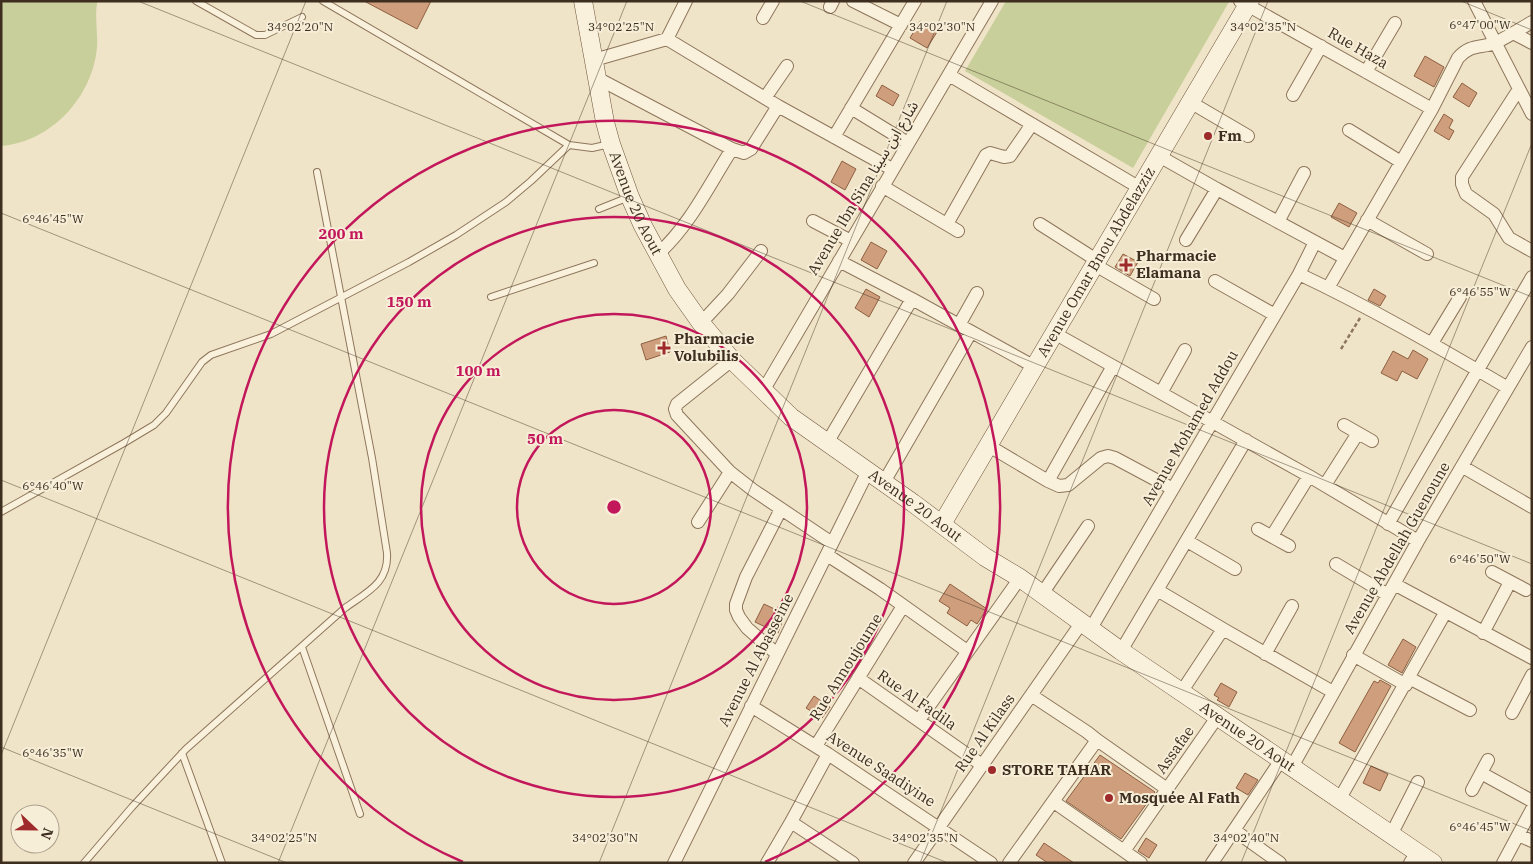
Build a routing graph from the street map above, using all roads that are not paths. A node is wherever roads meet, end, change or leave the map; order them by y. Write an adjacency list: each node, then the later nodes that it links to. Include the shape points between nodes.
1 (196, 1): 11 (lane, via 256,35 265,35)
2 (323, 1): 40 (lane)
3 (583, 1): 21 (street, Avenue 20 Aout)
4 (686, 1): 17 (street)
5 (852, 1): 15 (street)
6 (915, 1): 15 (street)
7 (992, 1): 24 (street, Avenue Ibn Sina شارع ابن سينا)
8 (1474, 1): 18 (street)
9 (770, 2): 12 (street)
10 (1246, 3): 20 (street, Rue Haza); 29 (street, Avenue Omar Bnou Abdelazziz)
11 (302, 17)
12 (764, 18)
13 (1532, 22): 16 (street)
14 (1395, 23): 23 (street)
15 (901, 25): 31 (street)
16 (1513, 33): 18 (street); 19 (street)
17 (667, 39): 21 (street); 28 (street)
18 (1496, 43): 26 (street); 32 (street, via 1464,52)
19 (1532, 43)
20 (1321, 46): 23 (street, Rue Haza); 27 (street)
21 (594, 60): 25 (street, Avenue 20 Aout)
22 (787, 66): 28 (street)
23 (1366, 72): 32 (street, Rue Haza)
24 (949, 75): 34 (street); 38 (street, Avenue Ibn Sina شارع ابن سينا)
25 (597, 78): 39 (street, Avenue 20 Aout); 41 (street)
26 (1519, 89): 33 (street); 60 (street, via 1462,178 1462,184 1466,194 1494,214 1509,238)
27 (1293, 95)
28 (765, 98): 30 (street)
29 (1190, 102): 36 (street); 42 (street, Avenue Omar Bnou Abdelazziz)
30 (778, 106): 37 (street); 41 (street, via 749,151 744,153)
31 (851, 108): 37 (street); 38 (street)
32 (1432, 109): 43 (street)
33 (1532, 114)
34 (1032, 124): 47 (street, via 1008,157 986,155 952,228); 48 (street)
35 (1349, 130): 43 (street)
36 (1248, 136)
37 (834, 137): 44 (street)
38 (908, 143): 44 (street, Avenue Ibn Sina شارع ابن سينا)
39 (611, 144): 40 (lane, via 592,148); 50 (street, Avenue 20 Aout)
40 (570, 145): 72 (lane, via 506,202 483,218)
41 (732, 149): 61 (street, via 687,222)
42 (1159, 156): 48 (street, Avenue Omar Bnou Abdelazziz); 49 (street)
43 (1401, 162): 53 (street)
44 (892, 169): 47 (street, Avenue Ibn Sina شارع ابن سينا)
45 (317, 172): 72 (lane)
46 (1304, 173): 54 (street)
47 (882, 186): 57 (street, Avenue Ibn Sina شارع ابن سينا)
48 (1140, 188): 66 (street, Avenue Omar Bnou Abdelazziz)
49 (1217, 189): 54 (street); 56 (street)
50 (630, 197): 51 (lane); 61 (street, Avenue 20 Aout)
51 (599, 209)
52 (813, 220): 57 (street)
53 (1367, 220): 62 (street); 63 (street)
54 (1278, 222): 58 (street)
55 (1040, 224): 66 (street)
56 (1186, 240)
57 (851, 241): 64 (street, Avenue Ibn Sina شارع ابن سينا)
58 (1315, 242): 63 (street); 67 (street, Avenue Mohamed Addou)
59 (761, 251): 78 (street)
60 (1532, 251)
61 (658, 254): 78 (street, Avenue 20 Aout, via 677,289)
62 (1427, 254)
63 (1345, 258): 70 (street)
64 (839, 261): 75 (street); 90 (street, Avenue Ibn Sina شارع ابن سينا)
65 (594, 263): 73 (lane)
66 (1096, 263): 76 (street); 81 (street, Avenue Omar Bnou Abdelazziz)
67 (1299, 274): 70 (street); 77 (street, Avenue Mohamed Addou)
68 (1532, 277): 88 (street)
69 (1214, 281): 77 (street)
70 (1328, 288): 82 (street)
71 (977, 293): 79 (street)
72 (341, 297): 109 (lane, via 271,334 211,355 202,362 154,425); 136 (lane, via 372,458 387,568 380,581)
73 (491, 297)
74 (1460, 297): 82 (street)
75 (912, 299): 79 (street); 97 (street)
76 (1154, 299)
77 (1275, 315): 92 (street, Avenue Mohamed Addou)
78 (702, 322): 85 (street, Avenue 20 Aout)
79 (959, 325): 80 (street)
80 (971, 332): 87 (street); 104 (street)
81 (1054, 333): 86 (street); 87 (street, Avenue Omar Bnou Abdelazziz)
82 (1432, 343): 88 (street)
83 (1532, 347): 89 (street, Avenue Abdellah Guenoune)
84 (1185, 350): 91 (street)
85 (732, 360): 90 (street, Avenue 20 Aout); 101 (street, via 675,409)
86 (1114, 366): 91 (street); 103 (street)
87 (1035, 367): 98 (street, Avenue Omar Bnou Abdelazziz)
88 (1477, 370): 89 (street); 112 (street)
89 (1508, 388): 99 (street, Avenue Abdellah Guenoune)
90 (763, 391): 97 (street, Avenue 20 Aout, via 791,417)
91 (1161, 393): 92 (street)
92 (1212, 421): 95 (street); 106 (street, Avenue Mohamed Addou)
93 (1344, 425): 94 (street)
94 (1358, 433): 96 (street); 105 (street)
95 (1246, 440): 102 (street); 116 (street)
96 (1372, 442)
97 (827, 443): 100 (street, Avenue 20 Aout)
98 (988, 446): 103 (street); 111 (street, Avenue Omar Bnou Abdelazziz)
99 (1462, 466): 107 (street); 117 (street, Avenue Abdellah Guenoune)
100 (868, 471): 104 (street, Avenue 20 Aout); 118 (street, Avenue Al Abasseine)
101 (730, 472): 108 (street); 110 (street)
102 (1308, 476): 105 (street); 115 (street)
103 (1048, 481): 106 (street, via 1059,486 1068,484 1108,456)
104 (884, 482): 111 (street, Avenue 20 Aout)
105 (1325, 486): 112 (street)
106 (1173, 489): 133 (street, Avenue Mohamed Addou)
107 (1532, 507)
108 (781, 509): 118 (street); 139 (street, via 746,577 736,604 739,617 747,628)
109 (1, 512)
110 (698, 522)
111 (942, 524): 124 (street, Avenue 20 Aout, via 985,557)
112 (1388, 524): 117 (street)
113 (1088, 526): 129 (street)
114 (1258, 529): 115 (street)
115 (1272, 536): 119 (street)
116 (1187, 541): 122 (street); 127 (street)
117 (1418, 541): 126 (street, Avenue Abdellah Guenoune)
118 (832, 543): 120 (street, Avenue Al Abasseine)
119 (1289, 546)
120 (827, 555): 130 (street); 139 (street, Avenue Al Abasseine)
121 (1336, 564): 126 (street)
122 (1235, 569)
123 (1492, 572): 125 (street)
124 (1020, 578): 129 (street, Avenue 20 Aout); 137 (street)
125 (1510, 582): 128 (street); 135 (street)
126 (1391, 589): 132 (street); 141 (street, Avenue Abdellah Guenoune)
127 (1157, 590): 134 (street); 138 (street)
128 (1526, 590)
129 (1042, 594): 133 (street, Avenue 20 Aout)
130 (903, 606): 137 (street); 144 (street, Rue Annoujoume)
131 (1292, 606): 140 (street)
132 (1445, 613): 135 (street); 145 (street)
133 (1086, 626): 138 (street, Avenue 20 Aout); 148 (street, Rue Al Kilass)
134 (1223, 630): 140 (street); 146 (street)
135 (1483, 633): 142 (street)
136 (302, 647): 156 (lane); 169 (lane)
137 (967, 651): 153 (street)
138 (1121, 651): 146 (street, Avenue 20 Aout)
139 (777, 654): 149 (street, Avenue Al Abasseine)
140 (1265, 654): 147 (street)
141 (1353, 655): 145 (street); 147 (street, Avenue Abdellah Guenoune)
142 (1532, 658)
143 (1532, 675): 151 (street)
144 (858, 678): 153 (street, Rue Al Fadila); 155 (street, Rue Annoujoume)
145 (1408, 681): 150 (street); 165 (street)
146 (1182, 691): 152 (street, Avenue 20 Aout)
147 (1333, 692): 159 (street, Avenue Abdellah Guenoune)
148 (1031, 695): 154 (street); 160 (street, Rue Al Kilass)
149 (751, 706): 155 (street, Avenue Saadiyine); 180 (street, Avenue Al Abasseine)
150 (1470, 710)
151 (1514, 714)
152 (1218, 716): 159 (street, Avenue 20 Aout); 163 (street, Assafae)
153 (919, 720): 160 (street, Rue Al Fadila)
154 (1097, 740): 163 (street); 167 (street)
155 (816, 746): 157 (street, Avenue Saadiyine)
156 (182, 753): 178 (lane); 179 (lane)
157 (828, 754): 170 (street); 171 (street, Avenue Saadiyine)
158 (1488, 760): 161 (street)
159 (1287, 763): 165 (street, Avenue 20 Aout); 172 (street, Avenue Abdellah Guenoune)
160 (982, 765): 171 (street, Rue Al Kilass)
161 (1481, 773): 164 (street); 166 (street)
162 (1418, 782): 174 (street)
163 (1167, 789): 176 (street, Assafae)
164 (1472, 790)
165 (1340, 800): 174 (street, Avenue 20 Aout)
166 (1532, 801)
167 (1054, 802): 176 (street); 185 (street)
168 (1532, 809): 173 (street)
169 (360, 814)
170 (791, 822): 181 (street); 182 (street)
171 (939, 826): 183 (street, Rue Al Kilass); 184 (street, Avenue Saadiyine)
172 (1234, 830): 187 (street, Avenue Abdellah Guenoune); 188 (street)
173 (1518, 834): 175 (street); 190 (street)
174 (1391, 835): 177 (street, Avenue 20 Aout)
175 (1532, 841)
176 (1124, 851): 186 (street)
177 (1413, 857): 189 (street, Avenue 20 Aout)
178 (84, 863)
179 (222, 863)
180 (674, 863)
181 (767, 863)
182 (853, 863)
183 (914, 863)
184 (992, 863)
185 (1009, 863)
186 (1142, 863)
187 (1212, 863)
188 (1280, 863)
189 (1433, 863)
190 (1503, 863)

